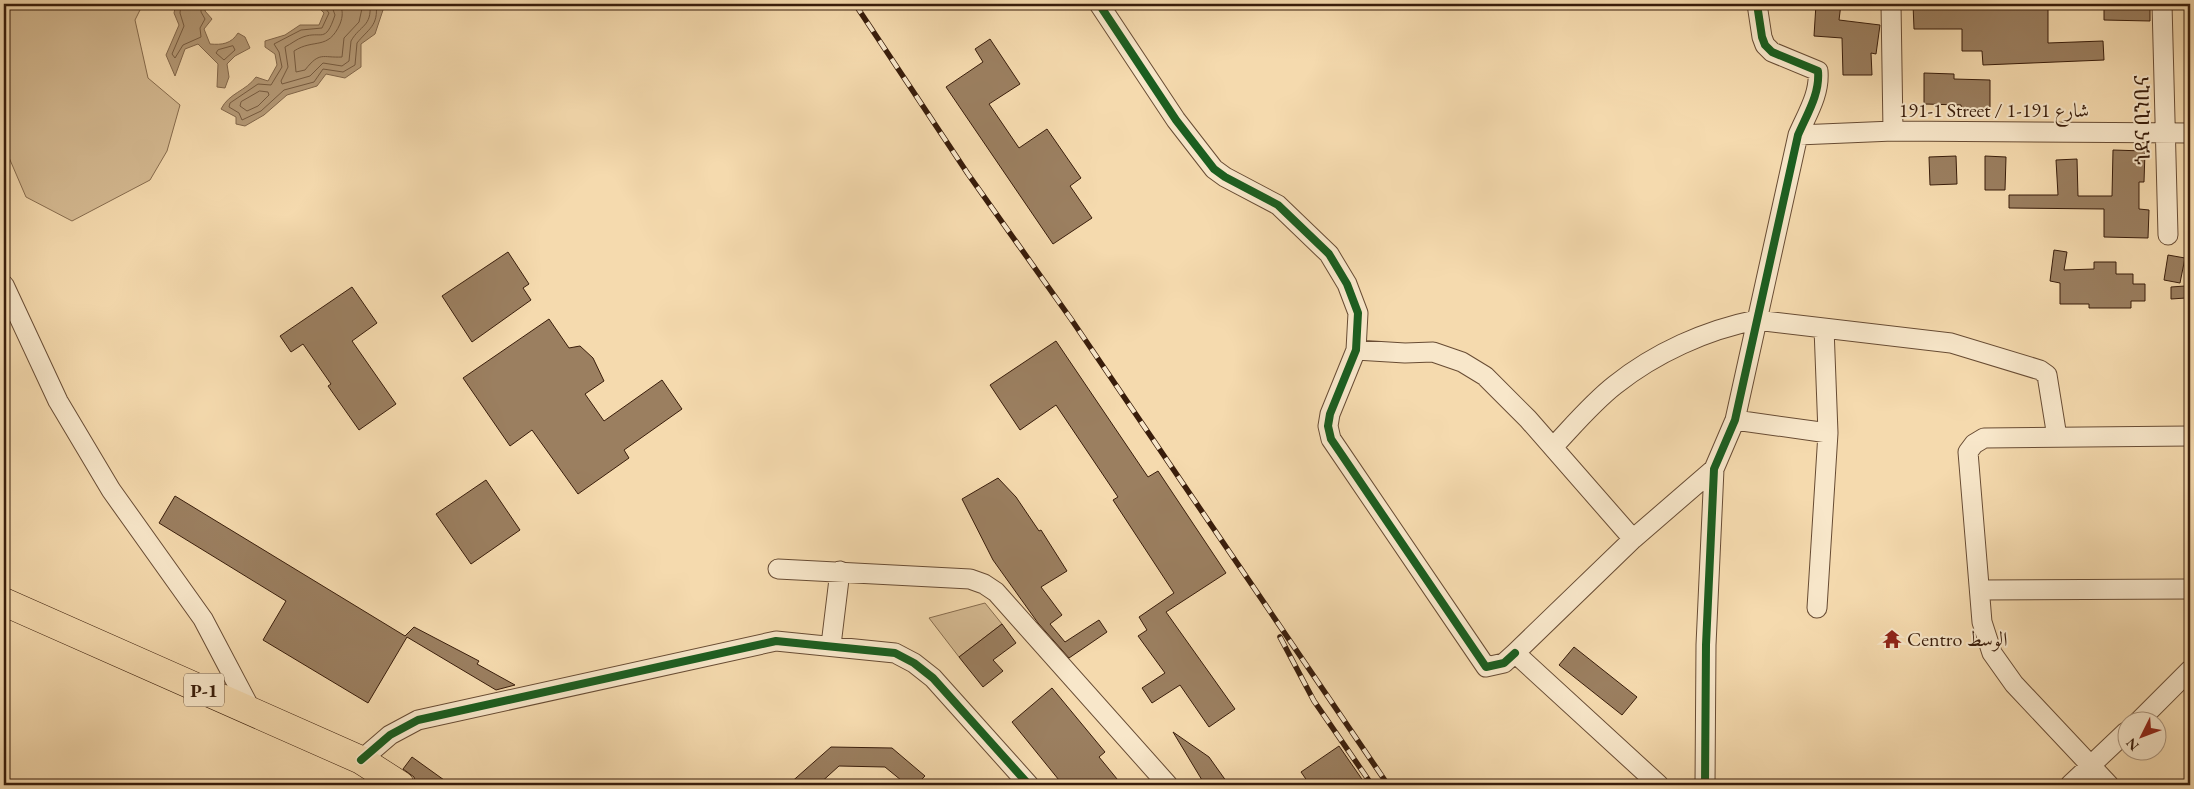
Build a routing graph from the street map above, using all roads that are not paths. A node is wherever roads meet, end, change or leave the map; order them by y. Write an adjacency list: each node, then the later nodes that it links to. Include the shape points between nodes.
1 (1099, 4): 13 (street, via 1176,120 1214,169 1225,178 1278,204 1329,254 1347,284 1358,314)
2 (1757, 4): 8 (street, via 1765,45 1772,52 1818,70 1817,92)
3 (1891, 4): 5 (street)
4 (2162, 4): 7 (street, ጎደና ቢንቢና)
5 (1893, 131): 7 (street, 191-1 Street / شارع 191-1); 8 (street, 191-1 Street / شارع 191-1)
6 (2190, 133): 7 (street, 191-1 Street / شارع 191-1)
7 (2165, 134): 9 (street, ጎደና ቢንቢና)
8 (1798, 135): 11 (street)
9 (2168, 235)
10 (4, 285): 30 (street, via 58,401 111,490 202,619)
11 (1756, 320): 12 (street); 14 (street); 18 (street, via 1726,326 1643,364 1614,386)
12 (1824, 328): 15 (street); 17 (street, via 1952,343 2040,370 2047,375)
13 (1356, 350): 18 (street, via 1433,352 1462,362 1485,376); 28 (street, via 1330,414 1331,439 1486,667 1504,663)
14 (1735, 420): 15 (street); 19 (street)
15 (1828, 433): 26 (street)
16 (2190, 436): 17 (street)
17 (2057, 437): 24 (street, via 1984,438 1968,452)
18 (1553, 447): 20 (street)
19 (1714, 469): 20 (street); 38 (street, via 1706,645)
20 (1633, 539): 28 (street)
21 (778, 569): 22 (street)
22 (840, 571): 27 (street); 36 (street, via 970,579 984,584 996,592 1042,642)
23 (2190, 589): 24 (street)
24 (1981, 590): 33 (street, via 1982,622 1992,653 2014,684)
25 (4, 602): 30 (highway, P-1)
26 (1817, 608)
27 (830, 645): 34 (street, via 776,641 418,720 390,735); 35 (street, via 895,653 914,663 933,678)
28 (1516, 653): 37 (street)
29 (2190, 670): 31 (street)
30 (251, 710): 34 (highway, P-1)
31 (2148, 712)
32 (2116, 742): 33 (street)
33 (2091, 767): 39 (street); 40 (street)
34 (378, 776)
35 (1029, 785)
36 (1168, 785)
37 (1659, 785)
38 (1705, 785)
39 (2070, 785)
40 (2109, 785)

